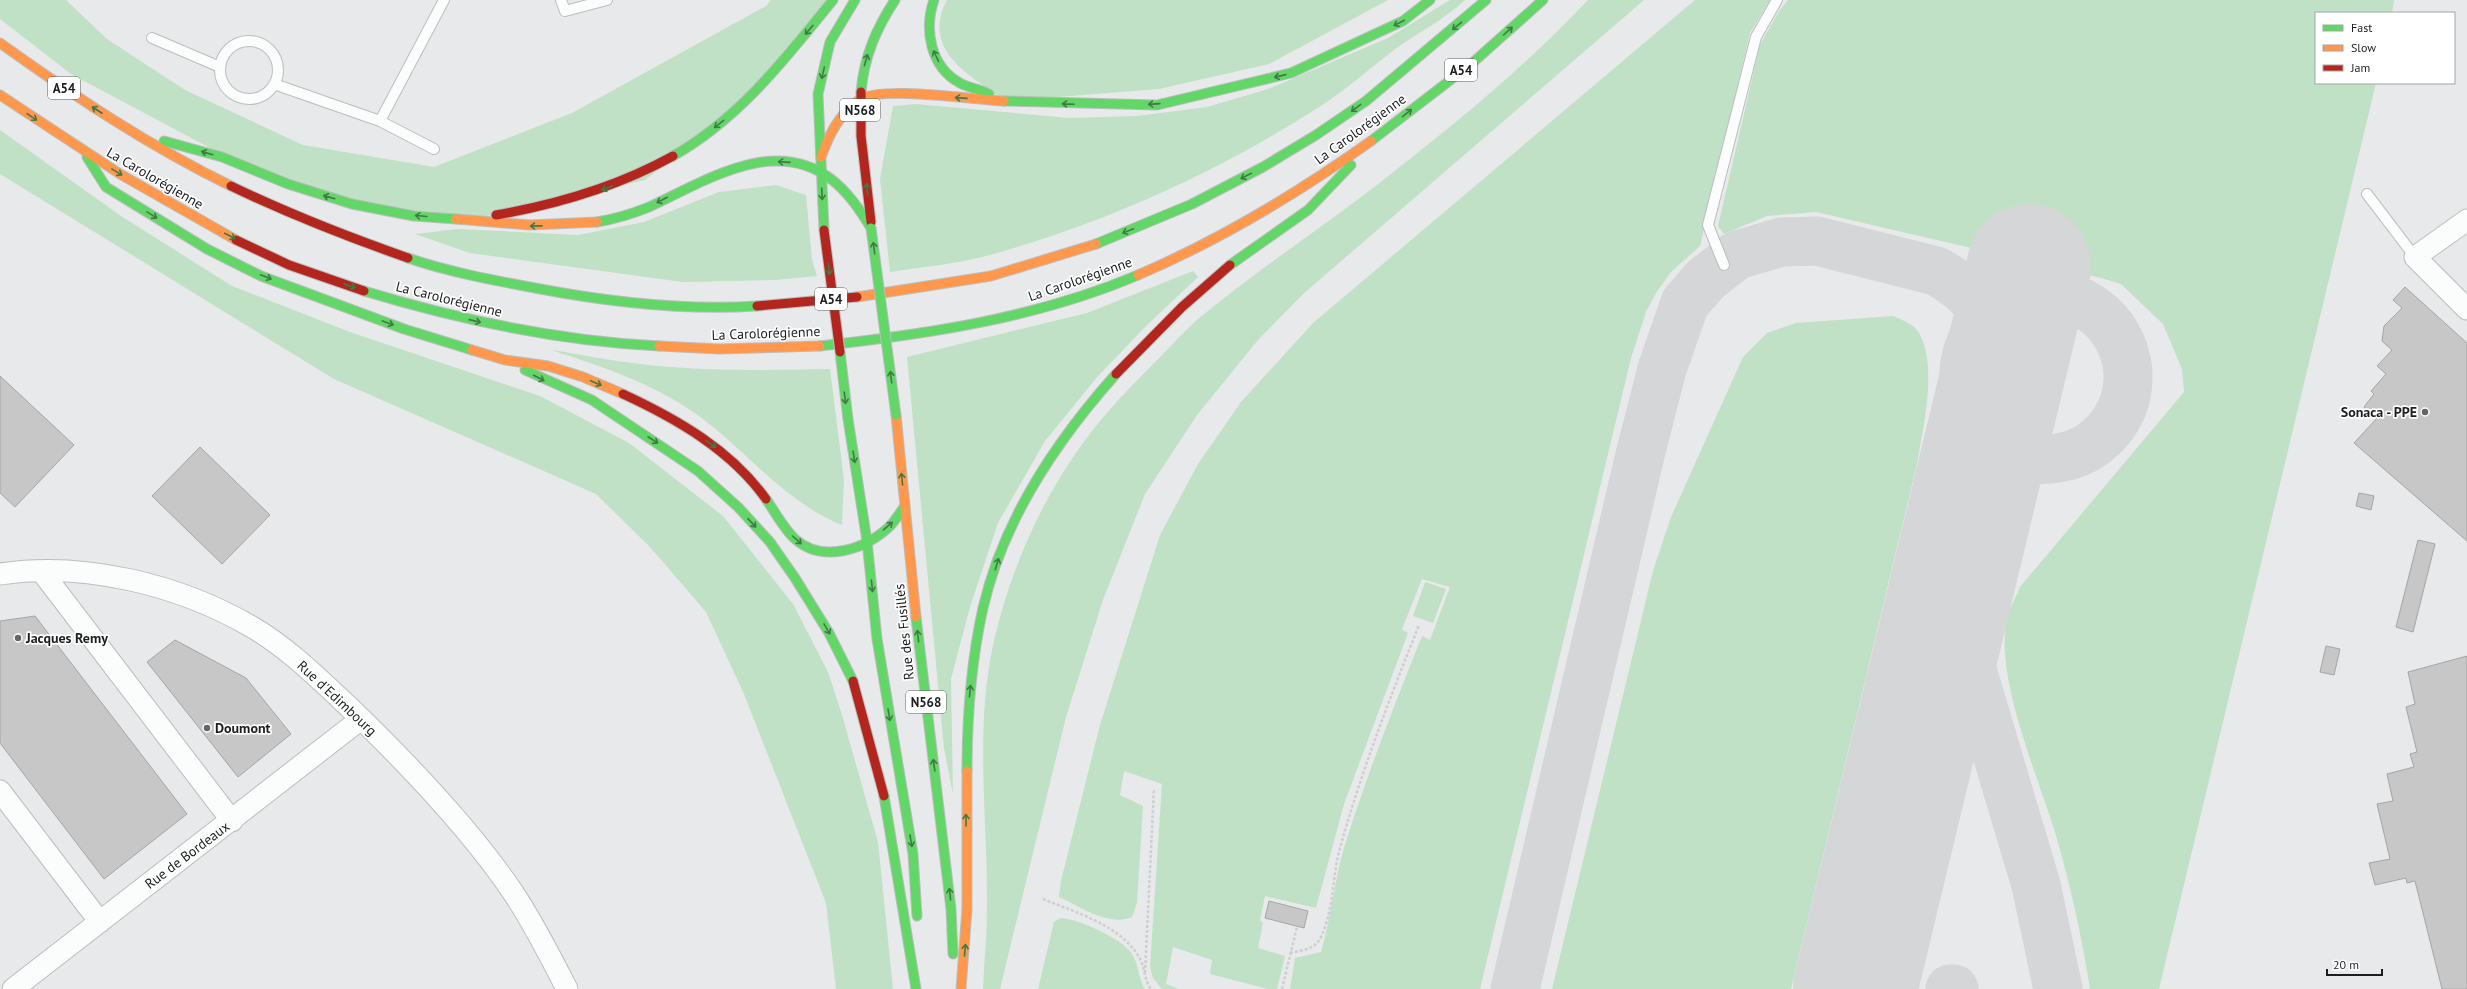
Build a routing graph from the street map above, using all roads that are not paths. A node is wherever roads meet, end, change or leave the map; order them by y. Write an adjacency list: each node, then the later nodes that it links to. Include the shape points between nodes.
1 (444, 0): 19 (lane)
2 (561, 0): 3 (lane, via 565,11)
3 (607, 0)
4 (833, 0): 27 (highway, one-way to 27, via 736,111 689,147 646,172 595,193 524,211)
5 (855, 0): 24 (highway, N568, one-way to 24, via 830,42 818,94)
6 (895, 0): 17 (highway, N568, one-way to 6, via 864,68 873,37)
7 (934, 0): 18 (highway, one-way to 7, via 983,90 961,83 947,74 935,57 928,29)
8 (1430, 0): 18 (highway, one-way to 18, via 1403,21 1291,73 1157,105)
9 (1486, 0): 20 (highway, La Carolorégienne / A54, one-way to 20, via 1355,109 1250,174 1170,214 1090,246 1006,272 921,288 791,304 706,308 612,302 527,289 434,267 349,240 274,208)
10 (1543, 0): 21 (highway, La Carolorégienne / A54, one-way to 10, via 1489,48)
11 (1777, 0): 31 (lane, via 1756,37 1708,225)
12 (152, 38): 14 (lane)
13 (0, 43): 20 (highway, La Carolorégienne / A54, one-way to 13)
14 (220, 67): 15 (lane, via 225,86 240,98 260,97); 15 (lane, via 222,58 235,45 248,42 262,44 269,50 277,66)
15 (274, 84): 19 (lane)
16 (0, 95): 23 (highway, La Carolorégienne / A54, one-way to 23)
17 (860, 99): 18 (highway, one-way to 17, via 890,93); 24 (highway, via 840,117 828,137); 29 (highway, N568, one-way to 17, via 860,132)
18 (1000, 101)
19 (380, 121): 22 (lane)
20 (130, 131): 27 (highway, one-way to 20, via 408,215 367,207 296,187 230,159)
21 (1377, 138): 23 (highway, La Carolorégienne / A54, one-way to 21, via 179,210 251,247 333,281 422,308 516,330 611,344 705,349 792,348 927,333 1020,314 1107,288 1190,252 1273,206); 46 (highway, one-way to 21, via 967,925 966,775 972,664 985,604 1002,546 1028,492 1069,428 1105,384 1163,324 1229,266 1317,202)
22 (434, 150)
23 (84, 152): 33 (highway, one-way to 33, via 106,187 220,256 261,276 404,329)
24 (821, 157): 25 (highway, N568)
25 (821, 172): 27 (highway, one-way to 27, via 796,163 766,161 733,166 647,207 601,222 513,226); 29 (highway, via 851,196); 35 (highway, Rue des Fusillés / N568, one-way to 35, bridge, via 824,230 848,419)
26 (2367, 194): 30 (lane)
27 (460, 220)
28 (2467, 220): 30 (street)
29 (871, 228): 34 (highway, Rue des Fusillés / N568, one-way to 29, bridge, via 896,415)
30 (2415, 257): 32 (street)
31 (1724, 265)
32 (2467, 309)
33 (505, 360): 35 (highway, one-way to 35, via 548,366 583,377 642,402 688,428 721,451 753,481 785,527 805,547 829,554); 44 (highway, one-way to 44, via 592,400 698,471 738,507 770,542 796,578 829,633 855,685 884,797)
34 (905, 506): 35 (highway, one-way to 34, via 890,526); 45 (highway, Rue des Fusillés / N568, one-way to 34, via 951,909 921,666)
35 (867, 541): 44 (highway, Rue des Fusillés / N568, one-way to 44, via 877,639 913,854)
36 (42, 572): 37 (street, Rue d'Edimbourg); 38 (street, Rue d'Edimbourg, via 101,574 152,584 202,602 253,628 280,647 307,667); 40 (street)
37 (0, 574)
38 (361, 719): 40 (street, Rue de Bordeaux); 43 (street, Rue d'Edimbourg, via 406,764 484,853 514,894 541,938)
39 (0, 791): 41 (street)
40 (232, 821): 41 (street, Rue de Bordeaux)
41 (100, 922): 42 (street, Rue de Bordeaux)
42 (25, 985)
43 (567, 989)
44 (917, 989)
45 (954, 989)
46 (961, 989)

